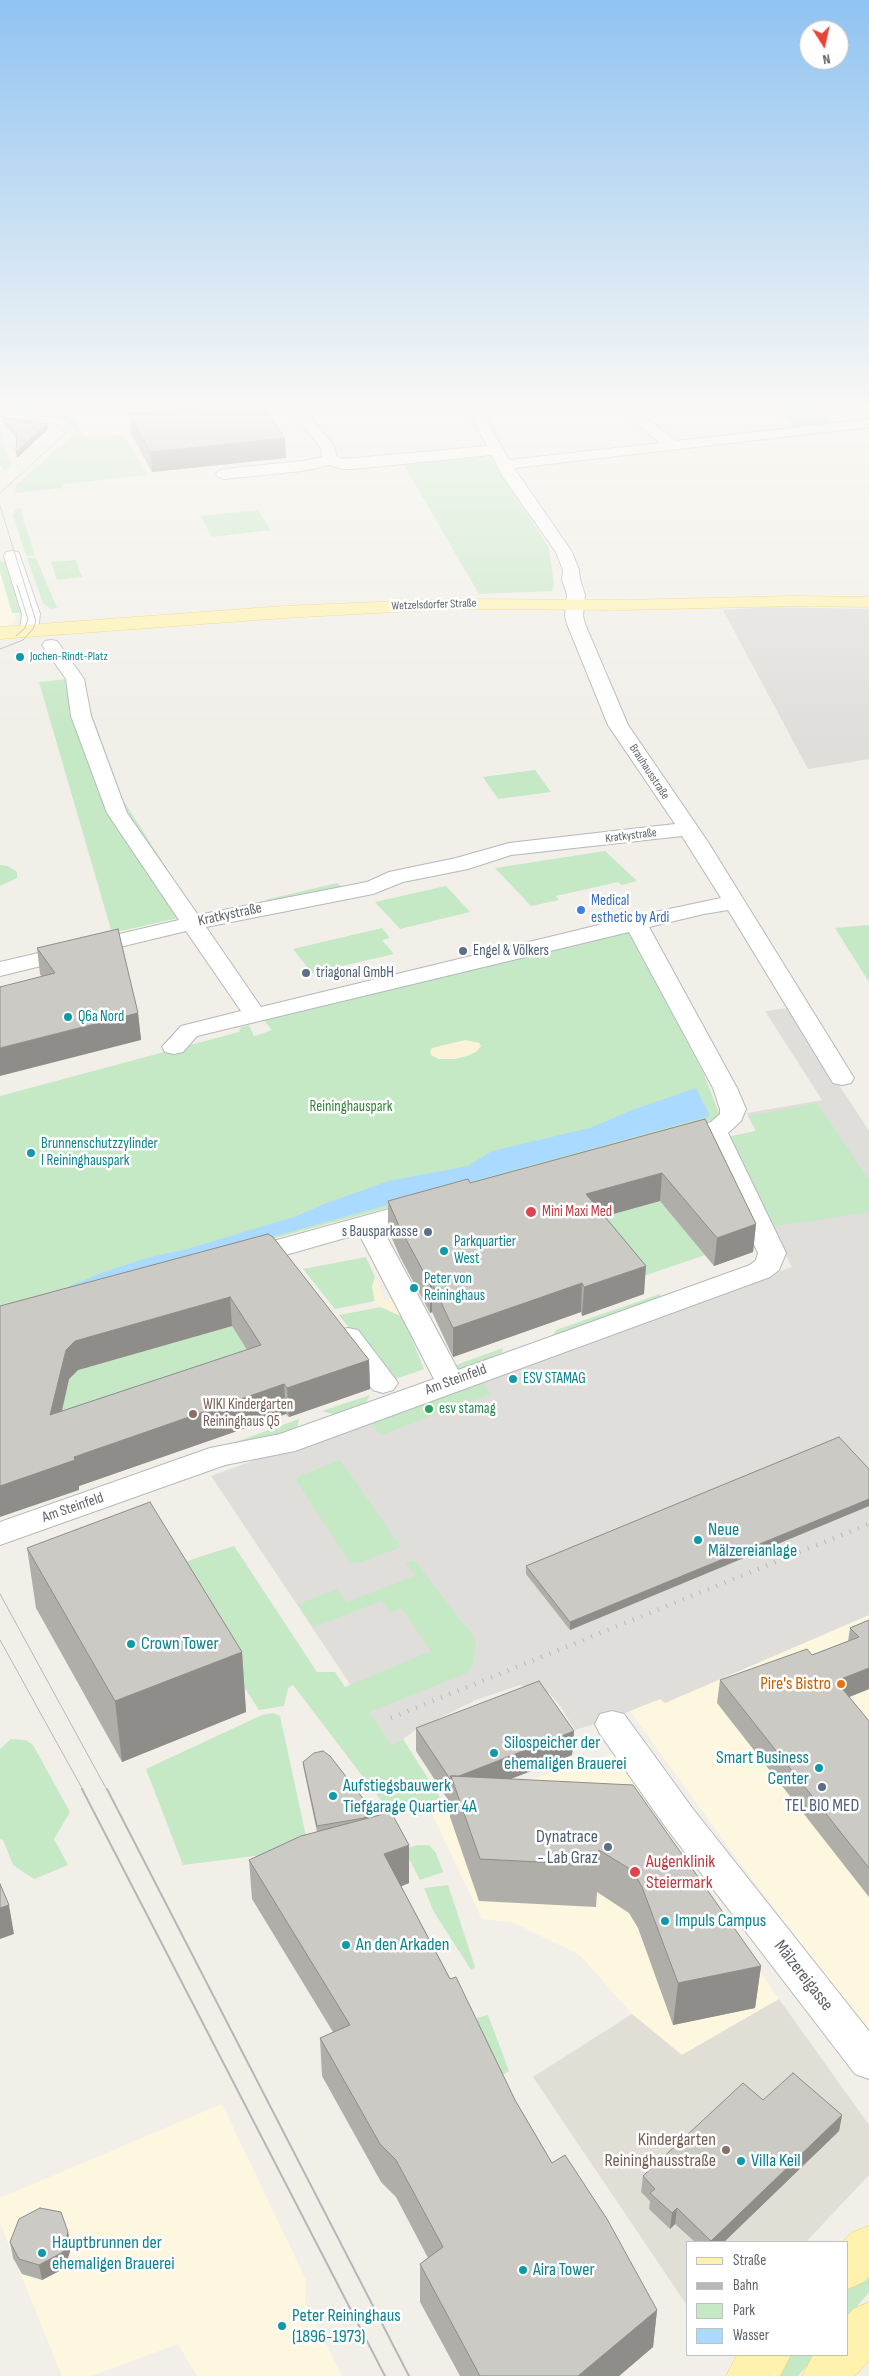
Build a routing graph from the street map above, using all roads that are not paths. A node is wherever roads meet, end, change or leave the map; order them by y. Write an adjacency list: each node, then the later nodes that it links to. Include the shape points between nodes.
1 (537, 515): 4 (street, Brauhausstraße, via 564,552 571,570)
2 (12, 556): 5 (street, via 30,614 32,624)
3 (869, 602): 4 (main road, Wetzelsdorfer Straße)
4 (576, 604): 5 (main road, Wetzelsdorfer Straße, via 450,604); 8 (street, Brauhausstraße, via 576,624 618,725)
5 (29, 630): 6 (main road, Wetzelsdorfer Straße)
6 (0, 633)
7 (51, 645): 10 (street, via 75,679 82,716 117,813)
8 (688, 829): 9 (street, Brauhausstraße); 10 (street, Kratkystraße, via 574,843 548,853 507,861 460,864 397,877 373,887 317,900 280,904)
9 (735, 903): 11 (street); 15 (street, Brauhausstraße)
10 (192, 923): 12 (street, Kratkystraße); 13 (street)
11 (636, 923): 13 (street); 16 (street, via 730,1101 732,1116 727,1123)
12 (0, 969)
13 (254, 1015): 14 (street, via 189,1031)
14 (174, 1048)
15 (842, 1078)
16 (713, 1129): 17 (street); 24 (street, Am Steinfeld, via 765,1236 772,1253 769,1264 760,1271)
17 (649, 1146)
18 (443, 1202): 19 (street)
19 (367, 1224): 20 (street); 24 (street)
20 (273, 1250): 21 (street); 22 (street, via 286,1258)
21 (226, 1262)
22 (297, 1272)
23 (330, 1314): 25 (street)
24 (450, 1382): 26 (street, Am Steinfeld, via 284,1444 222,1456)
25 (383, 1383)
26 (0, 1534)
27 (612, 1724): 28 (street, Mälzereigasse, via 680,1819)
28 (869, 2060)
29 (869, 2247): 30 (main road)
30 (849, 2266)
31 (869, 2325): 32 (main road)
32 (849, 2349)
33 (767, 2356): 35 (main road)
34 (842, 2356): 36 (main road)
35 (749, 2376)
36 (825, 2376)

